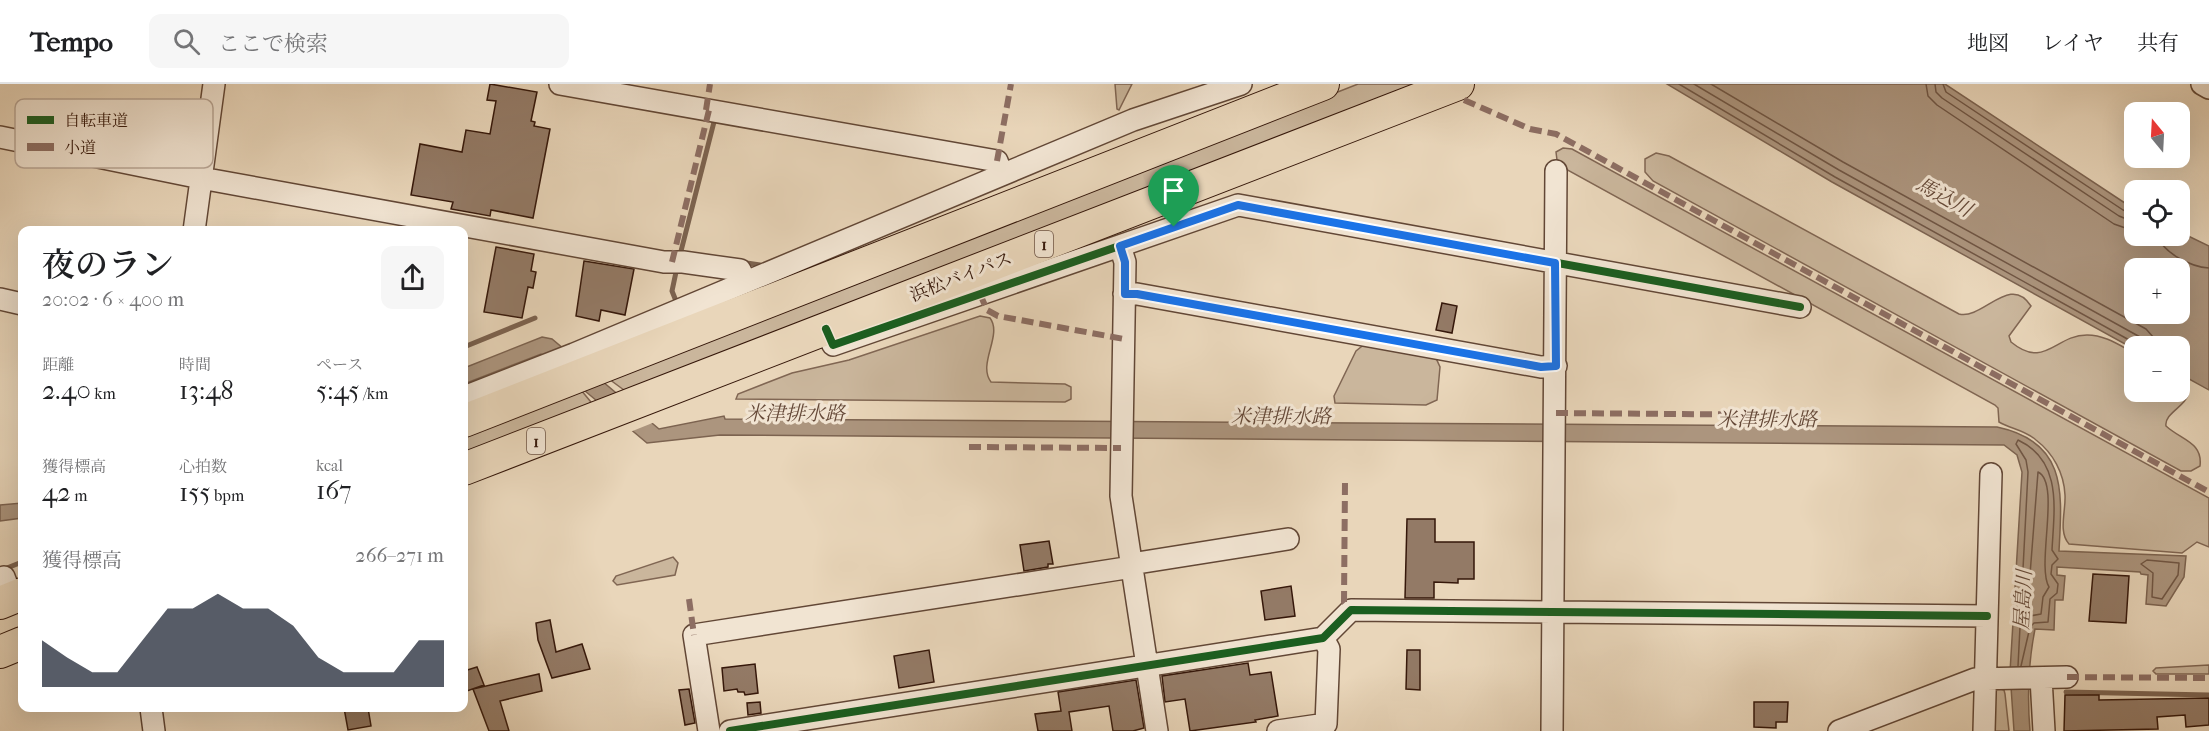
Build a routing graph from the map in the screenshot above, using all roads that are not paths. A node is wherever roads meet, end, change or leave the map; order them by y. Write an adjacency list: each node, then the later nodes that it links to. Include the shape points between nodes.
1 (214, 84): 8 (street)
2 (560, 84): 14 (street, via 997,161)
3 (1241, 84): 14 (street, via 1136,129)
4 (1323, 84): 28 (highway)
5 (2202, 84): 7 (street)
6 (1457, 85): 26 (highway, 浜松バイパス / 1)
7 (2209, 88)
8 (212, 99)
9 (0, 137): 10 (street)
10 (15, 140)
11 (152, 168): 15 (street)
12 (202, 168): 15 (street)
13 (1556, 171): 20 (street)
14 (1002, 174): 21 (street)
15 (201, 178): 16 (street); 17 (street)
16 (195, 226)
17 (466, 226)
18 (468, 226): 21 (street, via 664,262 740,270)
19 (1120, 246): 20 (street, via 1171,218 1238,205); 22 (street, via 1125,262); 26 (street, via 833,345)
20 (1555, 263): 25 (street); 27 (street)
21 (746, 282): 28 (street)
22 (1125, 294): 27 (street, via 1541,367); 34 (street, via 1121,496)
23 (0, 299): 24 (street)
24 (18, 303)
25 (1800, 307)
26 (826, 329): 31 (highway, 浜松バイパス / 1)
27 (1556, 366): 36 (street)
28 (571, 367): 29 (street); 30 (highway)
29 (468, 396)
30 (468, 419)
31 (468, 466)
32 (1991, 474): 37 (street)
33 (1288, 540): 34 (street)
34 (1131, 565): 42 (street); 48 (street, via 694,635)
35 (11, 599): 38 (highway)
36 (1553, 612): 37 (street); 39 (street, via 1351,610); 52 (street)
37 (1987, 616): 45 (street)
38 (0, 629)
39 (1323, 638): 42 (street); 51 (street, via 1329,649 1326,723)
40 (18, 645): 41 (highway)
41 (0, 652)
42 (1147, 666): 49 (street); 50 (street)
43 (2067, 677): 44 (street)
44 (2037, 678): 45 (street); 55 (street)
45 (1991, 679): 53 (street, via 1975,679); 54 (street)
46 (152, 712): 47 (street)
47 (154, 731)
48 (709, 731)
49 (730, 731)
50 (1157, 731)
51 (1278, 731)
52 (1552, 731)
53 (1839, 731)
54 (1983, 731)
55 (2044, 731)

